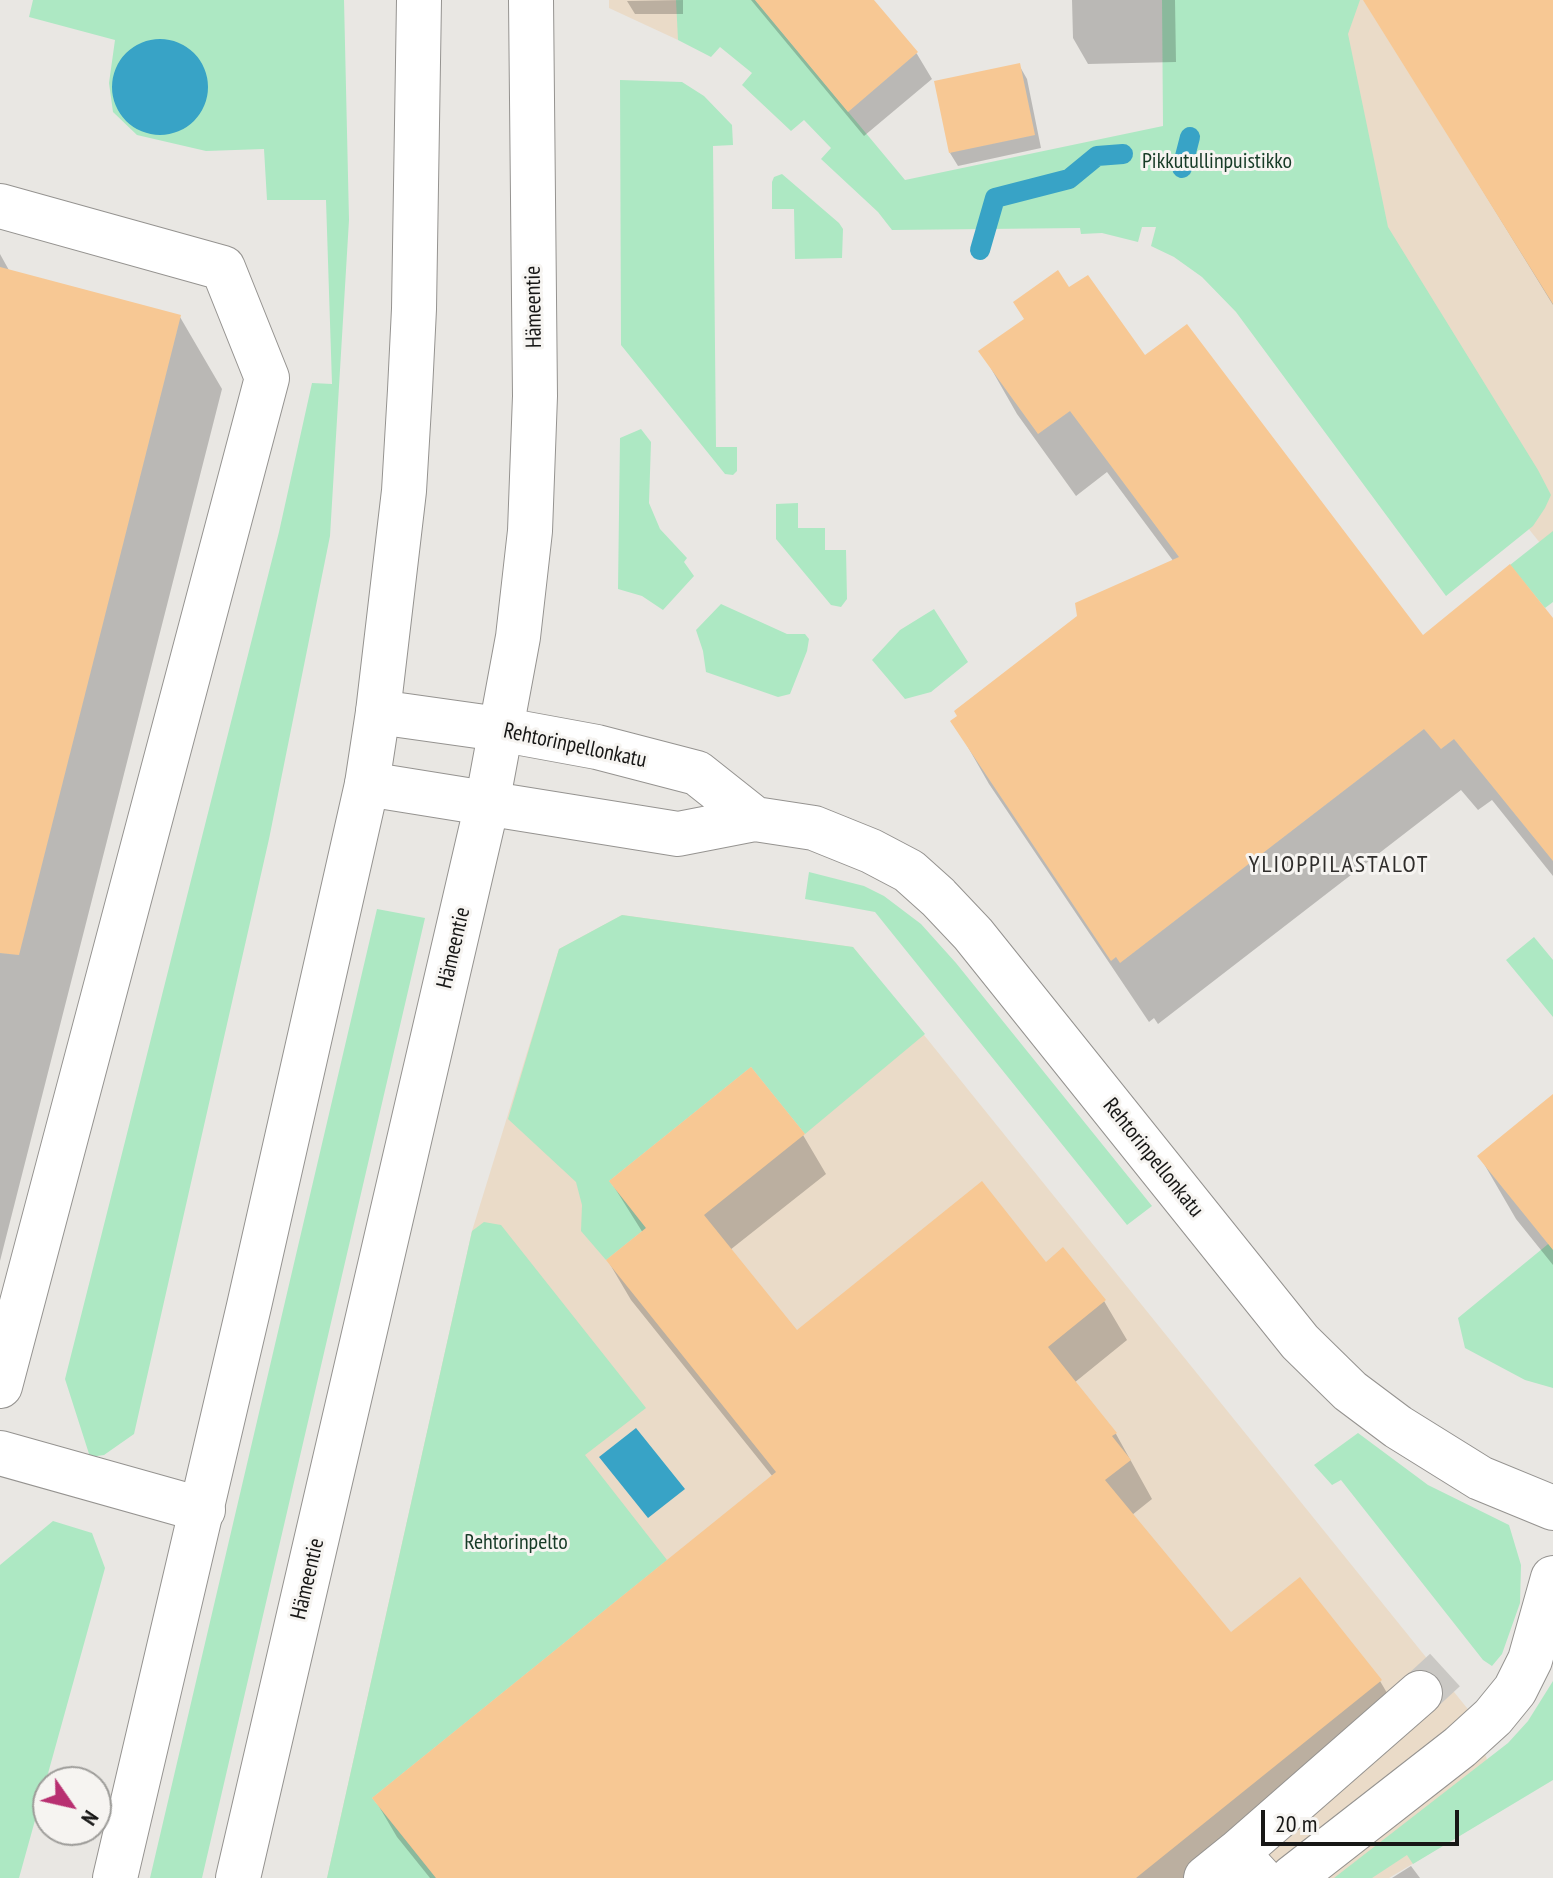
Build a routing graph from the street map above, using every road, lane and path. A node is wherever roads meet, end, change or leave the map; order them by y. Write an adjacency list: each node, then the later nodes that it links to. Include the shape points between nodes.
1 (419, 0): 4 (main road, via 409,405)
2 (531, 0): 5 (main road, Hämeentie, via 535,396 530,531 518,637)
3 (0, 206): 9 (main road, via 223,268 267,378)
4 (378, 712): 5 (main road, Rehtorinpellonkatu); 6 (main road)
5 (499, 729): 7 (main road, Hämeentie); 8 (main road, Rehtorinpellonkatu, via 697,773)
6 (367, 784): 7 (main road, Rehtorinpellonkatu); 12 (main road)
7 (487, 804): 8 (main road, Rehtorinpellonkatu, via 678,834); 17 (main road, Hämeentie)
8 (755, 819): 11 (main road, Rehtorinpellonkatu, via 814,828 909,871 973,934 1320,1362 1350,1391 1437,1452 1480,1478)
9 (0, 1386)
10 (0, 1453): 12 (main road)
11 (1553, 1508)
12 (203, 1510): 16 (main road)
13 (1553, 1578): 18 (main road, via 1530,1660 1493,1717)
14 (1420, 1693): 15 (main road)
15 (1234, 1870)
16 (115, 1878)
17 (238, 1878)
18 (1292, 1878)

